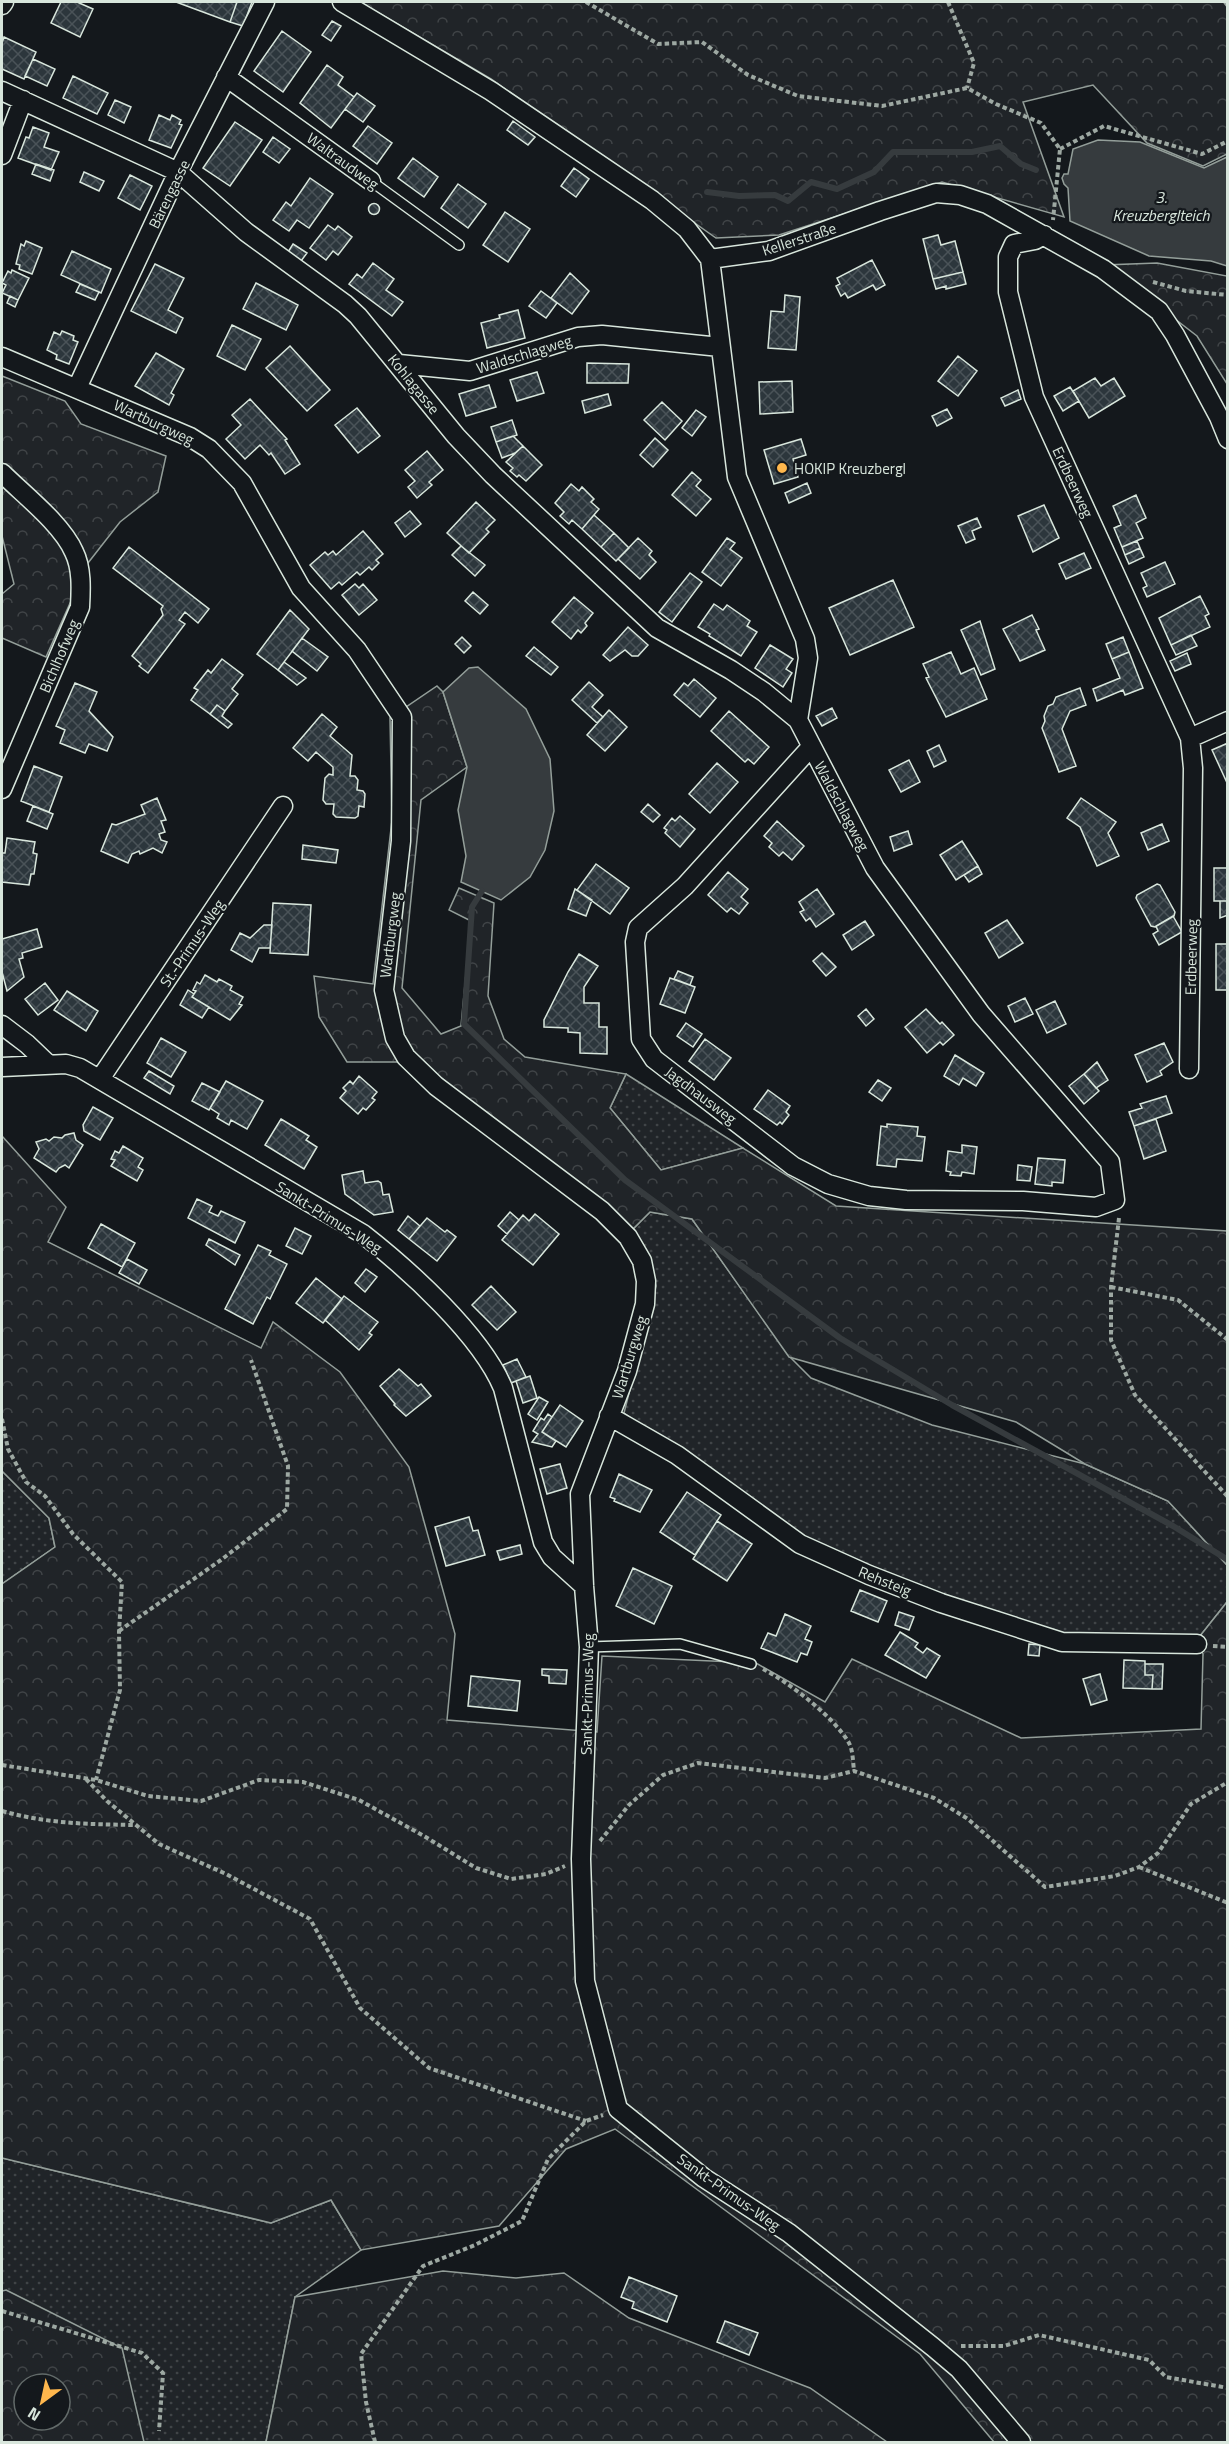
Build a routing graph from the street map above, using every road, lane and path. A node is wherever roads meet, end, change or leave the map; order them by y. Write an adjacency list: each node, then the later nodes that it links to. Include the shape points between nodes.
1 (265, 2): 7 (street, Bärengasse)
2 (342, 2): 18 (street, via 491,91 652,200 687,229)
3 (586, 2): 8 (path, via 658,44 702,42 748,75 798,96 882,106)
4 (948, 2): 8 (path, via 974,63)
5 (1225, 2): 6 (path)
6 (1227, 6)
7 (226, 77): 14 (street, Bärengasse); 15 (street, Waltraudweg)
8 (967, 88): 12 (path, via 1041,123)
9 (2, 91): 10 (street, Kohlagasse)
10 (23, 100): 13 (street); 14 (street, Kohlagasse)
11 (1227, 141): 12 (path, via 1202,154 1104,126)
12 (1060, 149): 16 (path, via 1054,218)
13 (2, 155)
14 (178, 172): 23 (street, Kohlagasse, via 246,232 345,304); 24 (street, Bärengasse)
15 (371, 181): 17 (lane, Waltraudweg)
16 (1044, 235): 18 (street, Kellerstraße, via 987,204 936,192 769,251); 25 (street, Kellerstraße, via 1103,269 1159,311 1219,417); 29 (street, Erdbeerweg, via 1014,244 1008,257 1008,292 1034,397)
17 (459, 245)
18 (710, 260): 21 (street)
19 (1186, 291): 20 (path)
20 (1227, 295)
21 (720, 346): 23 (street, Waldschlagweg, via 578,337 470,372); 27 (street, via 737,477 805,639 808,658)
22 (2, 357): 24 (street, Wartburgweg)
23 (399, 364): 27 (street, Kohlagasse, via 485,467 657,628 731,670)
24 (77, 388): 42 (street, Wartburgweg, via 190,437 224,463 242,483 301,588 357,650 402,717 401,841 384,990 395,1038 406,1057 436,1086 602,1211 628,1237 642,1261 645,1304 627,1371)
25 (1227, 439)
26 (2, 473): 31 (street, Bichlhofweg, via 58,528 74,552 81,582 80,607)
27 (798, 720): 30 (street, Waldschlagweg)
28 (1227, 721): 29 (street)
29 (1190, 738): 36 (street, Erdbeerweg, via 1194,768)
30 (811, 747): 38 (street, Waldschlagweg, via 875,868 909,917 981,1014 1110,1162); 38 (street, Jagdhausweg, via 685,886 638,928 635,942 641,1039 654,1059 793,1166 838,1187 869,1196 906,1200 1023,1201 1096,1207)
31 (2, 789)
32 (283, 806): 37 (street, St.-Primus-Weg)
33 (2, 1025): 34 (street)
34 (48, 1064): 35 (street, Sankt-Primus-Weg); 37 (street, Sankt-Primus-Weg, via 66,1064)
35 (2, 1067)
36 (1189, 1069)
37 (100, 1079): 45 (street, Sankt-Primus-Weg, via 363,1234 430,1293 496,1371 543,1542 552,1557)
38 (1115, 1200): 39 (path, via 1120,1221)
39 (1111, 1287): 40 (path, via 1178,1300); 44 (path, via 1111,1340 1135,1395)
40 (1227, 1340)
41 (251, 1360): 46 (path, via 288,1466 287,1509)
42 (609, 1416): 45 (street, Wartburgweg, via 580,1494); 47 (street, Rehsteig, via 677,1455 800,1544 879,1579 1062,1642)
43 (2, 1419): 46 (path, via 8,1449 26,1482 45,1496 73,1534 122,1582)
44 (1227, 1497)
45 (584, 1586): 48 (street, Sankt-Primus-Weg)
46 (119, 1632): 53 (path, via 120,1690)
47 (1197, 1644)
48 (590, 1647): 49 (lane, via 680,1644); 57 (street, Sankt-Primus-Weg)
49 (751, 1664): 51 (path, via 770,1673 833,1723 851,1745)
50 (2, 1765): 52 (path)
51 (854, 1771): 57 (path, via 825,1778 698,1763 663,1775 629,1805 602,1840); 58 (path, via 934,1798 1004,1848 1045,1887 1115,1876)
52 (86, 1778): 53 (path); 56 (path)
53 (96, 1780): 57 (path, via 148,1796 201,1801 259,1780 303,1782 358,1800 476,1868 511,1880 546,1874)
54 (1227, 1782): 58 (path, via 1191,1804 1158,1853)
55 (2, 1811): 56 (path, via 66,1824)
56 (136, 1825): 61 (path, via 159,1844 310,1919 360,2008 429,2068)
57 (581, 1859): 60 (street, Sankt-Primus-Weg, via 585,1981)
58 (1139, 1867): 59 (path)
59 (1227, 1903)
60 (618, 2109): 61 (path); 63 (street, Sankt-Primus-Weg, via 704,2178 789,2233)
61 (586, 2121): 66 (path, via 548,2159 522,2221 423,2266 361,2354)
62 (2, 2311): 65 (path, via 142,2353 163,2373)
63 (933, 2347): 64 (path, via 1004,2346 1039,2335 1149,2360 1166,2377); 67 (street, Sankt-Primus-Weg, via 959,2369)
64 (1227, 2388)
65 (159, 2431)
66 (375, 2442)
67 (1021, 2442)

